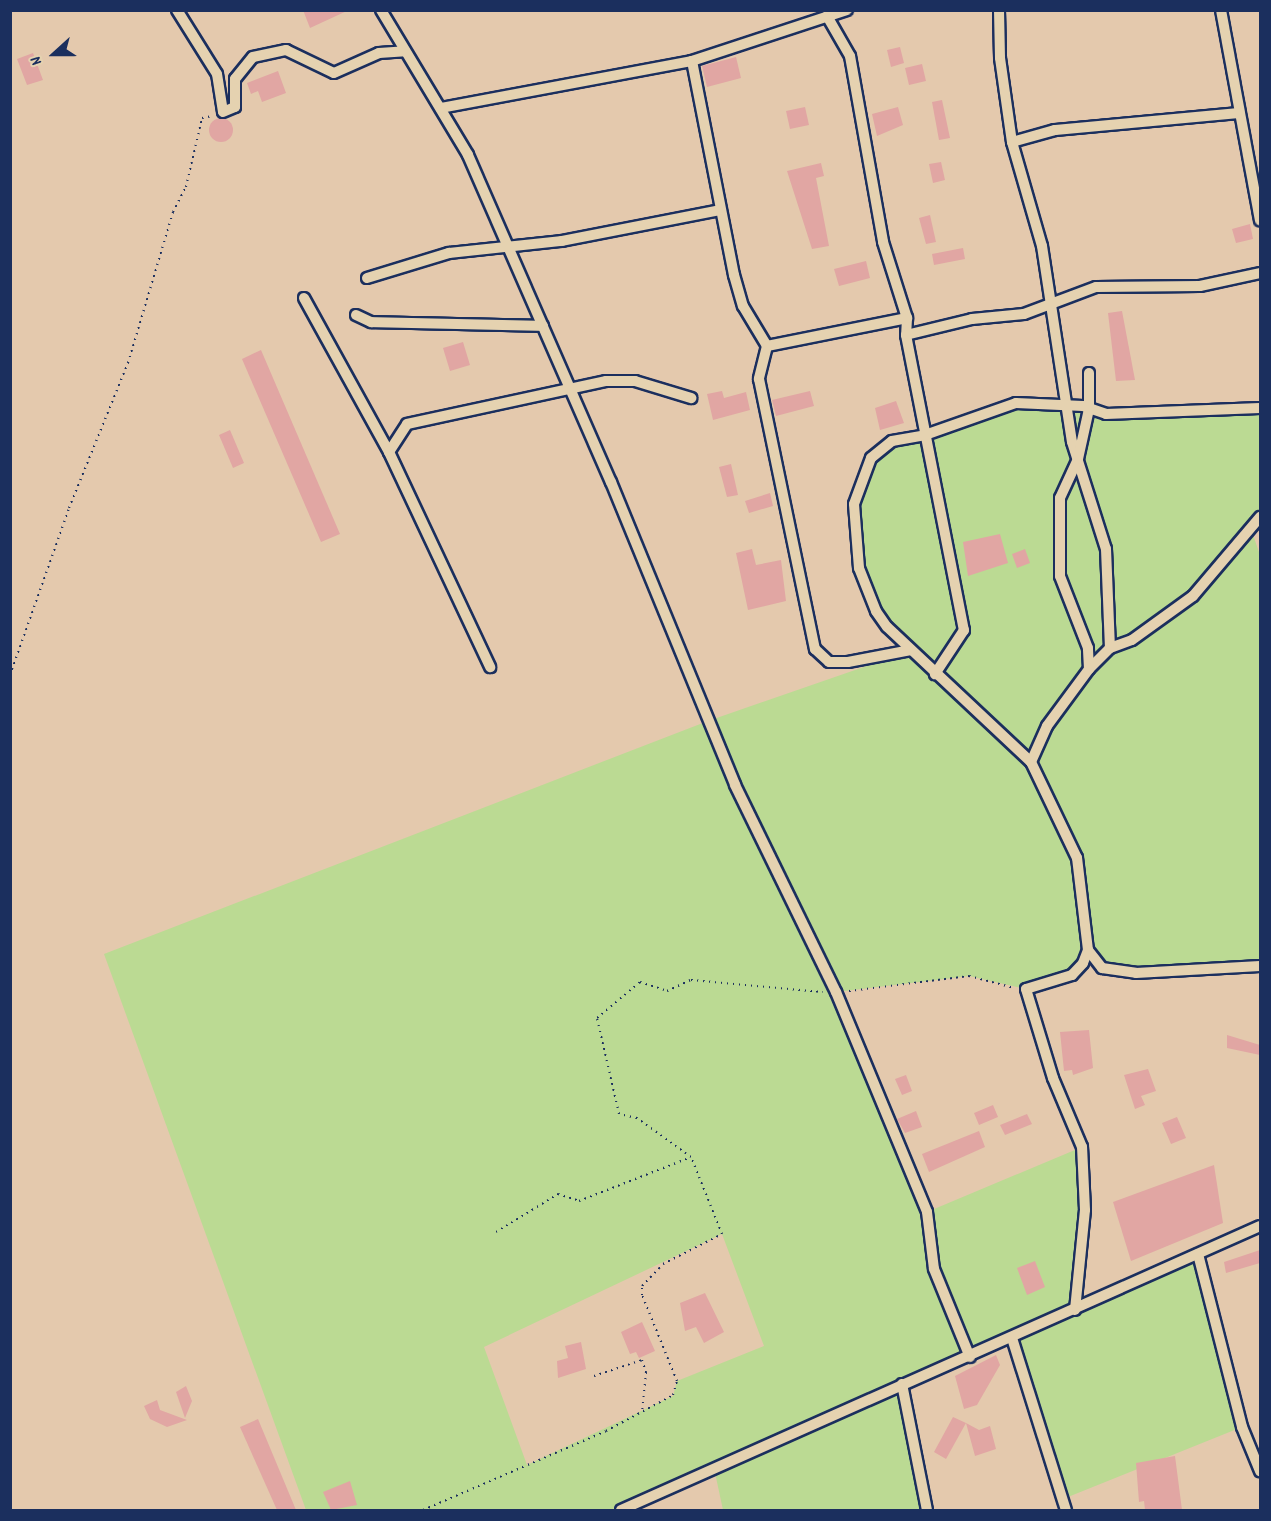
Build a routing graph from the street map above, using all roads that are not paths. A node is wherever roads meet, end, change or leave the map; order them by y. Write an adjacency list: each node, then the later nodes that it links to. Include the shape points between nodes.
1 (177, 10): 7 (street, via 217,74 223,112 235,107 235,79 253,57 286,50 334,73 379,53)
2 (381, 10): 7 (street)
3 (846, 10): 6 (street)
4 (999, 10): 11 (street, via 1000,58)
5 (1221, 10): 10 (street)
6 (826, 16): 8 (street); 20 (street, via 850,56 883,242)
7 (405, 51): 9 (street)
8 (692, 61): 9 (street); 12 (street)
9 (441, 108): 14 (street, via 468,155)
10 (1239, 113): 11 (street, via 1055,130); 13 (street)
11 (1012, 142): 18 (street, via 1018,172 1032,203)
12 (720, 210): 14 (street, via 562,241); 23 (street, via 743,306)
13 (1260, 220)
14 (505, 244): 16 (street, via 402,264); 21 (street)
15 (1260, 273): 18 (street, via 1200,286 1096,286)
16 (367, 278)
17 (304, 298): 31 (street)
18 (1049, 302): 22 (street, via 1024,314 972,319); 27 (street)
19 (356, 315): 21 (street, via 371,321)
20 (907, 318): 22 (street); 23 (street)
21 (543, 326): 25 (street)
22 (906, 335): 30 (street)
23 (767, 346): 35 (street, via 759,379 815,649 829,662)
24 (1089, 373): 29 (street)
25 (570, 391): 26 (street, via 606,381 635,381); 31 (street, via 492,403 407,424); 46 (street, via 735,785 836,992 927,1212 934,1269)
26 (691, 398)
27 (1067, 405): 29 (street); 30 (street, via 1016,403); 32 (street)
28 (1260, 408): 29 (street, via 1106,414)
29 (1089, 409): 32 (street)
30 (925, 435): 35 (street, via 892,441 871,458 854,504 859,568 872,604 887,627); 38 (street, via 964,630)
31 (389, 452): 36 (street)
32 (1078, 459): 34 (street, via 1106,549); 37 (street, via 1060,498 1060,576 1088,648)
33 (1260, 517): 34 (street, via 1193,596 1132,640)
34 (1110, 648): 37 (street)
35 (911, 650): 38 (street)
36 (490, 667)
37 (1089, 669): 39 (street, via 1047,726)
38 (935, 674): 39 (street)
39 (1031, 762): 40 (street, via 1077,858)
40 (1088, 950): 41 (street, via 1102,968 1136,973); 44 (street, via 1072,975 1026,990 1053,1077 1082,1148 1085,1210)
41 (1260, 966)
42 (1260, 1226): 43 (street)
43 (1198, 1254): 44 (street); 48 (street, via 1242,1427)
44 (1076, 1310): 45 (street)
45 (1012, 1338): 46 (street); 51 (street)
46 (970, 1357): 47 (street)
47 (902, 1384): 49 (street); 50 (street)
48 (1260, 1471)
49 (621, 1510)
50 (927, 1510)
51 (1066, 1510)

